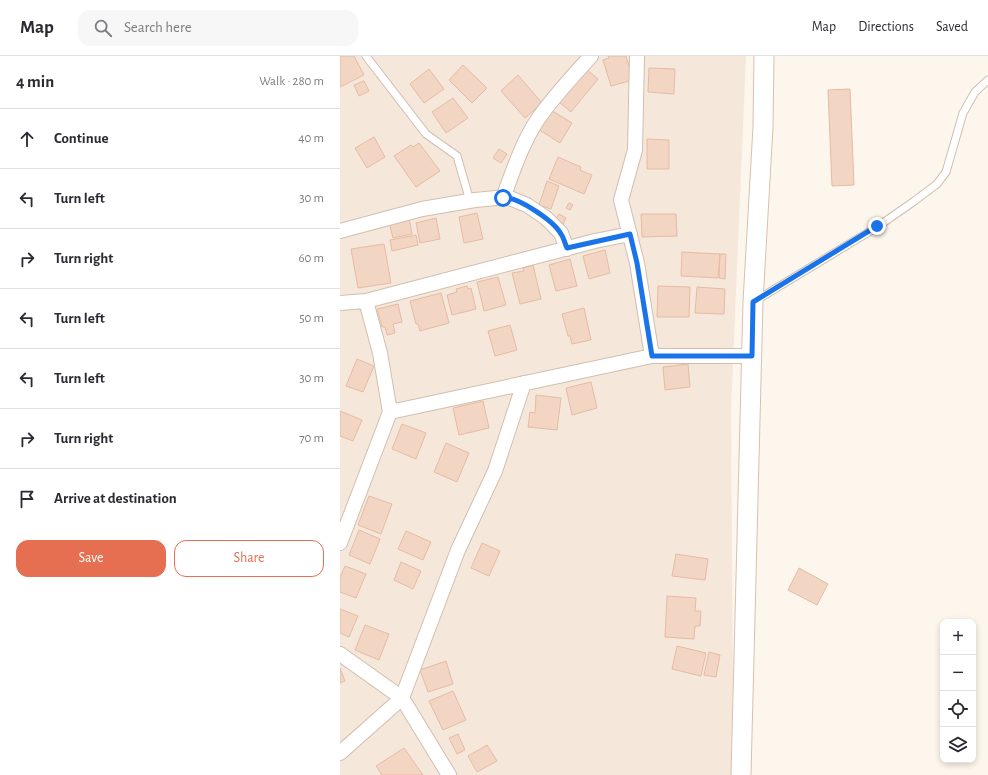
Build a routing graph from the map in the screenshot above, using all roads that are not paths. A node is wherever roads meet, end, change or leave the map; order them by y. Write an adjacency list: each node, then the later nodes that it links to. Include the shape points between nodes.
1 (366, 56): 7 (lane, via 426,134 457,156)
2 (591, 56): 6 (street, via 538,119 523,147)
3 (637, 56): 9 (street, via 635,150 621,200)
4 (764, 56): 12 (street, via 763,127)
5 (988, 80): 12 (lane, via 975,92 964,113 946,172 937,184 877,226)
6 (503, 198): 7 (street); 10 (street, via 507,197 527,205 546,218 561,233)
7 (470, 201): 8 (street, via 422,209)
8 (340, 231)
9 (630, 234): 10 (street); 14 (street)
10 (567, 248): 11 (street)
11 (366, 301): 13 (street); 17 (street, via 380,353)
12 (753, 302): 15 (street)
13 (340, 303)
14 (652, 356): 15 (street); 16 (street)
15 (752, 356): 23 (street)
16 (524, 383): 17 (street); 20 (street, via 495,471 458,550)
17 (390, 412): 18 (street)
18 (340, 543)
19 (340, 654): 20 (street)
20 (402, 698): 21 (street); 22 (street)
21 (340, 753)
22 (449, 775)
23 (741, 775)

